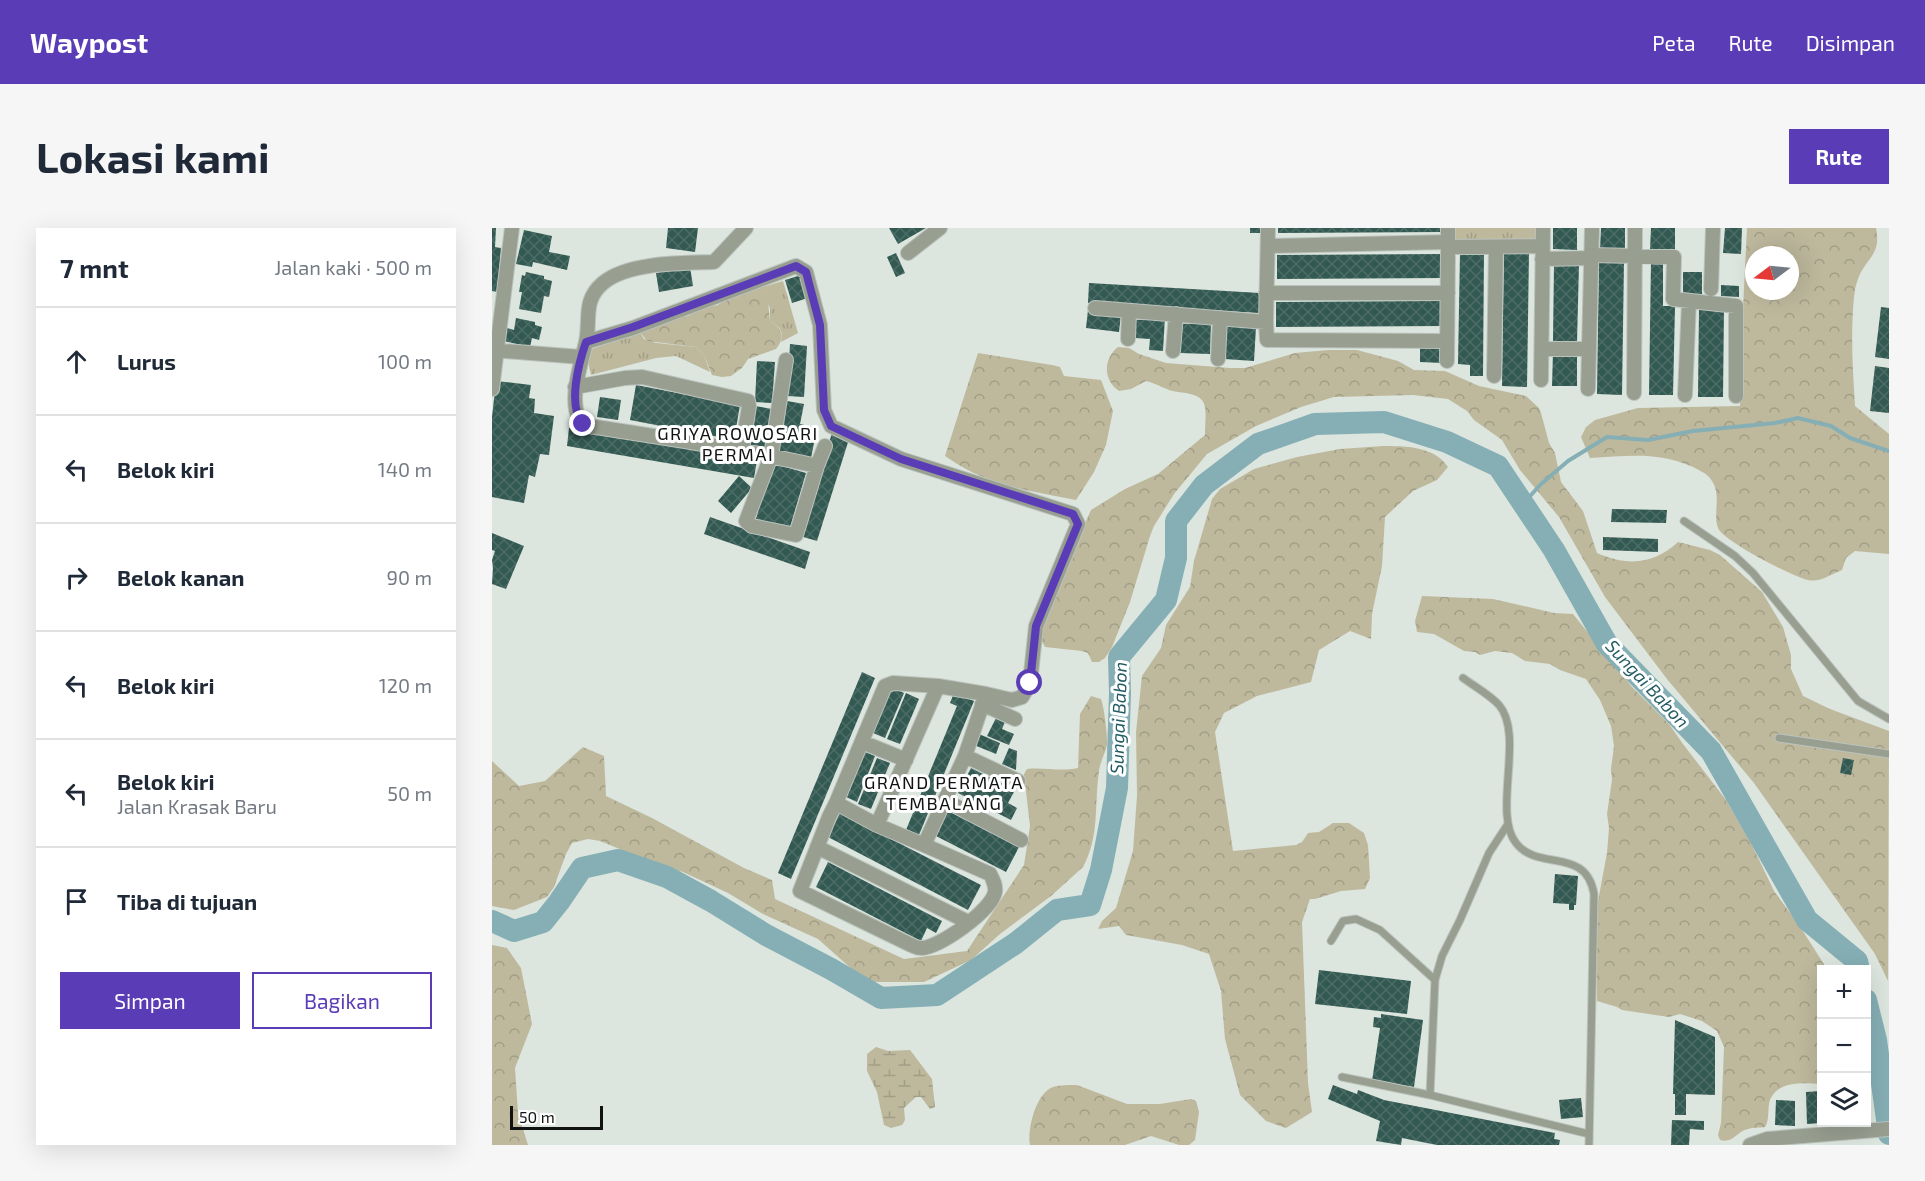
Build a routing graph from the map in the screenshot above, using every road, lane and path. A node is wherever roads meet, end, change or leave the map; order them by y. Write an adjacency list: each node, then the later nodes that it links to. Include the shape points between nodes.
1 (512, 228): 30 (street)
2 (746, 228): 27 (street, via 714,262 666,263 605,281 589,302)
3 (940, 228): 12 (street)
4 (1268, 228): 10 (street)
5 (1543, 228): 13 (street)
6 (1592, 228): 15 (street)
7 (1635, 228): 14 (street)
8 (1713, 228): 16 (street)
9 (1448, 239): 10 (street); 11 (street); 18 (street)
10 (1268, 246): 17 (street)
11 (1496, 247): 13 (street); 36 (street)
12 (908, 253)
13 (1543, 253): 15 (street); 28 (street)
14 (1635, 256): 15 (street); 19 (street, via 1674,257 1673,299); 41 (street)
15 (1592, 257): 29 (street)
16 (1711, 289)
17 (1266, 293): 18 (street); 24 (street)
18 (1448, 293): 26 (street)
19 (1689, 301): 42 (street); 43 (street, via 1736,306)
20 (1095, 308): 21 (street)
21 (1129, 310): 22 (street); 25 (street)
22 (1176, 314): 23 (street); 31 (street)
23 (1220, 318): 24 (street); 33 (street)
24 (1266, 322): 26 (street, via 1267,340)
25 (1128, 339)
26 (1447, 341): 35 (street)
27 (586, 342): 32 (street); 51 (street, via 796,266 806,272 820,325 824,410 831,426 901,459 1067,511 1078,524 1036,626 1030,683 1022,697)
28 (1542, 349): 29 (street); 37 (street)
29 (1589, 349): 39 (street)
30 (495, 351): 32 (street); 40 (street)
31 (1173, 351)
32 (581, 357): 38 (street)
33 (1218, 359)
34 (786, 360): 46 (street)
35 (1447, 361)
36 (1494, 376)
37 (1541, 380)
38 (575, 387): 45 (street, via 578,416 583,424); 45 (street, via 642,377 748,401)
39 (1588, 388)
40 (492, 389)
41 (1634, 393)
42 (1685, 395)
43 (1736, 396)
44 (825, 446): 47 (street)
45 (742, 450): 46 (street)
46 (771, 456): 47 (street); 47 (street, via 746,519 752,526 796,535)
47 (817, 466)
48 (1684, 521): 53 (lane, via 1753,573 1858,701)
49 (1463, 678): 62 (lane, via 1500,706 1509,726)
50 (938, 686): 51 (street); 55 (street, via 885,686); 58 (street)
51 (984, 699): 52 (street); 57 (street)
52 (1015, 719)
53 (1889, 719)
54 (1779, 738): 56 (lane)
55 (862, 742): 58 (street); 61 (street)
56 (1889, 754)
57 (965, 756): 59 (street); 60 (street)
58 (906, 760): 63 (street)
59 (1018, 781)
60 (946, 801): 64 (street); 65 (street)
61 (836, 803): 63 (street); 66 (street)
62 (1508, 824): 69 (lane, via 1489,853); 73 (lane, via 1516,844 1525,851 1536,857 1572,863 1592,883)
63 (877, 825): 65 (street)
64 (1021, 840)
65 (924, 845): 67 (street, via 990,874 995,893 987,908)
66 (817, 847): 67 (street); 67 (street, via 800,891 921,948 949,938)
67 (968, 922)
68 (1331, 940): 69 (lane, via 1343,921 1356,919 1380,930)
69 (1435, 980): 71 (lane)
70 (1342, 1077): 71 (lane)
71 (1430, 1095): 73 (lane)
72 (1889, 1129): 75 (street, via 1767,1139)
73 (1589, 1134): 74 (lane)
74 (1589, 1145)
75 (1750, 1145)

